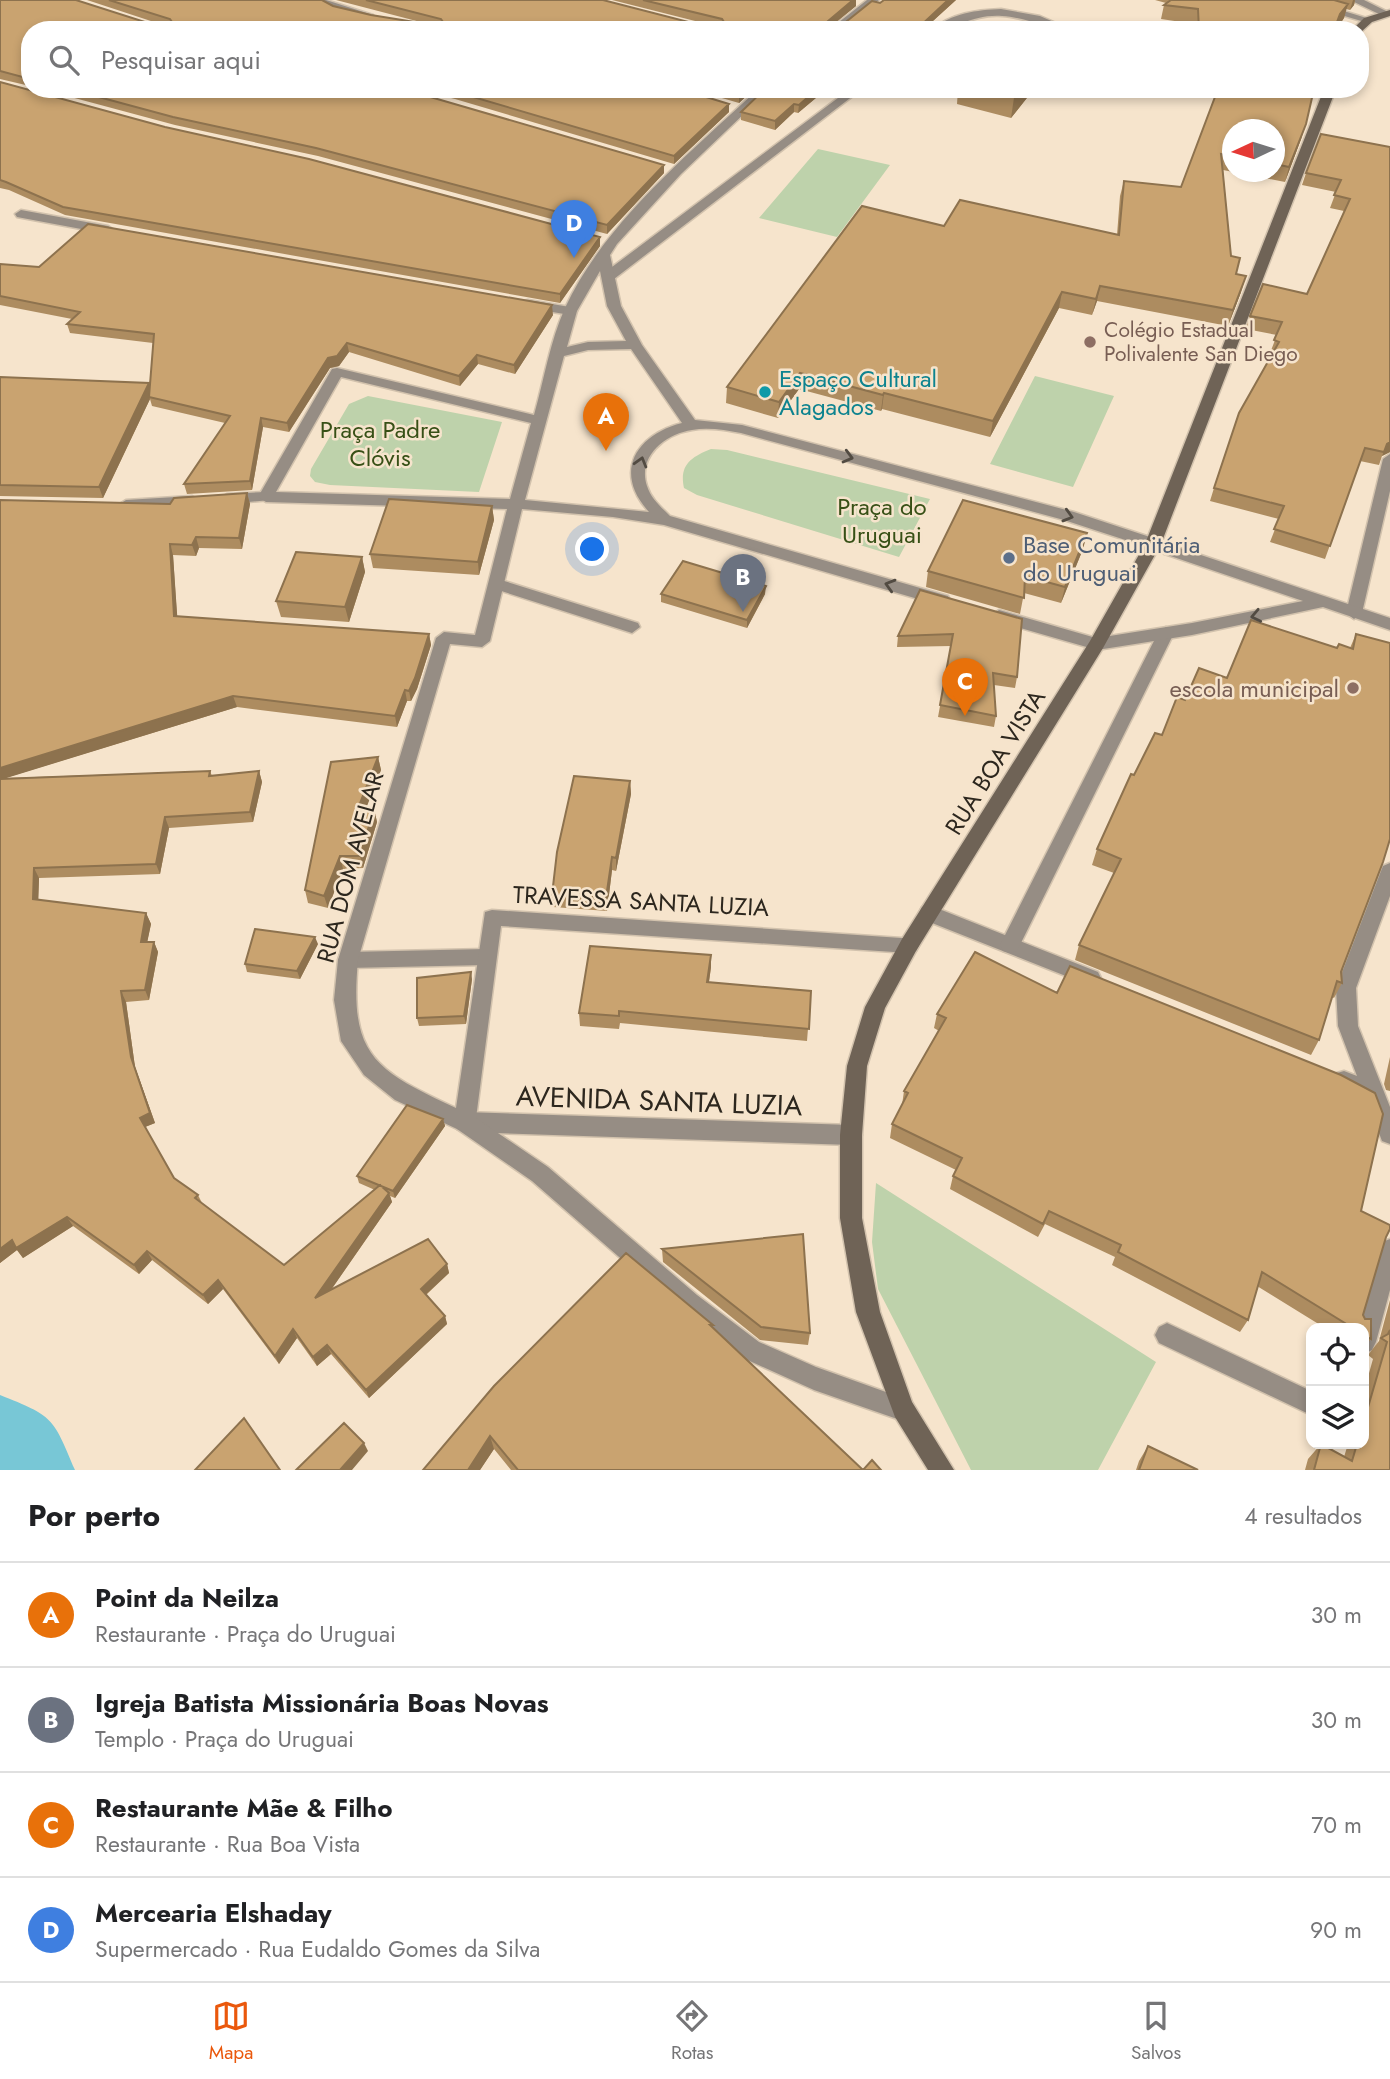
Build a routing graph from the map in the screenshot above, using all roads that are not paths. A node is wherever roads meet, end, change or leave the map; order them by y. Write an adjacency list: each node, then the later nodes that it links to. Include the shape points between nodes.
1 (315, 0): 6 (street)
2 (1296, 0): 7 (street)
3 (1355, 0): 5 (street)
4 (870, 1): 8 (street)
5 (1388, 13): 7 (main road)
6 (382, 19)
7 (1368, 20)
8 (845, 21)
9 (954, 21): 10 (street, via 997,13)
10 (1051, 21)
11 (751, 98): 16 (street, RUA DOM AVELAR, via 670,169 604,240)
12 (845, 98): 17 (street)
13 (1328, 98): 29 (main road, RUA BOA VISTA, via 1319,136)
14 (21, 214): 15 (street)
15 (126, 234)
16 (604, 256): 17 (street); 19 (street, RUA DOM AVELAR, via 581,286)
17 (609, 276): 20 (street, via 614,306)
18 (516, 302): 19 (street)
19 (570, 311): 21 (street, RUA DOM AVELAR)
20 (635, 345): 21 (street, via 588,346); 23 (street)
21 (558, 354): 22 (street, RUA DOM AVELAR)
22 (540, 421): 25 (street, via 337,372); 26 (street, RUA DOM AVELAR)
23 (691, 425): 28 (street, one-way to 23, via 645,500 637,483 637,467 645,450 664,435); 29 (street, one-way to 29, via 742,429 1069,516)
24 (1390, 458): 34 (street)
25 (266, 497): 26 (street); 27 (street)
26 (516, 503): 28 (street); 30 (street, RUA DOM AVELAR)
27 (109, 506)
28 (665, 520): 32 (street, one-way to 28)
29 (1153, 544): 31 (street); 38 (main road, RUA BOA VISTA)
30 (498, 583): 36 (street); 44 (street, RUA DOM AVELAR, via 482,641 438,638)
31 (1323, 602): 34 (street); 37 (street, one-way to 37)
32 (953, 603)
33 (979, 610): 38 (street)
34 (1354, 612): 35 (street)
35 (1390, 624)
36 (632, 627)
37 (1166, 633): 38 (street); 42 (street)
38 (1097, 644): 40 (main road, RUA BOA VISTA)
39 (1390, 871): 47 (street, via 1346,988 1348,1027)
40 (929, 913): 41 (main road, RUA BOA VISTA); 42 (street)
41 (909, 944): 43 (street, TRAVESSA SANTA LUZIA, via 492,918); 50 (main road, RUA BOA VISTA, via 875,1007 857,1066)
42 (1010, 945): 45 (street)
43 (486, 957): 44 (street); 48 (street, TRAVESSA SANTA LUZIA)
44 (348, 960): 48 (street, RUA DOM AVELAR, via 344,1000 351,1041 364,1060 402,1093)
45 (1110, 985)
46 (1323, 1071): 47 (street)
47 (1373, 1092): 49 (street)
48 (465, 1122): 50 (street, AVENIDA SANTA LUZIA); 55 (street, RUA DOM AVELAR, via 540,1174 689,1303 751,1350)
49 (1390, 1134)
50 (851, 1135): 55 (main road, RUA BOA VISTA, via 851,1218 867,1312)
51 (1390, 1250): 52 (street)
52 (1369, 1324)
53 (1167, 1335): 54 (street)
54 (1306, 1401)
55 (903, 1409): 56 (main road, RUA BOA VISTA)
56 (942, 1470)

